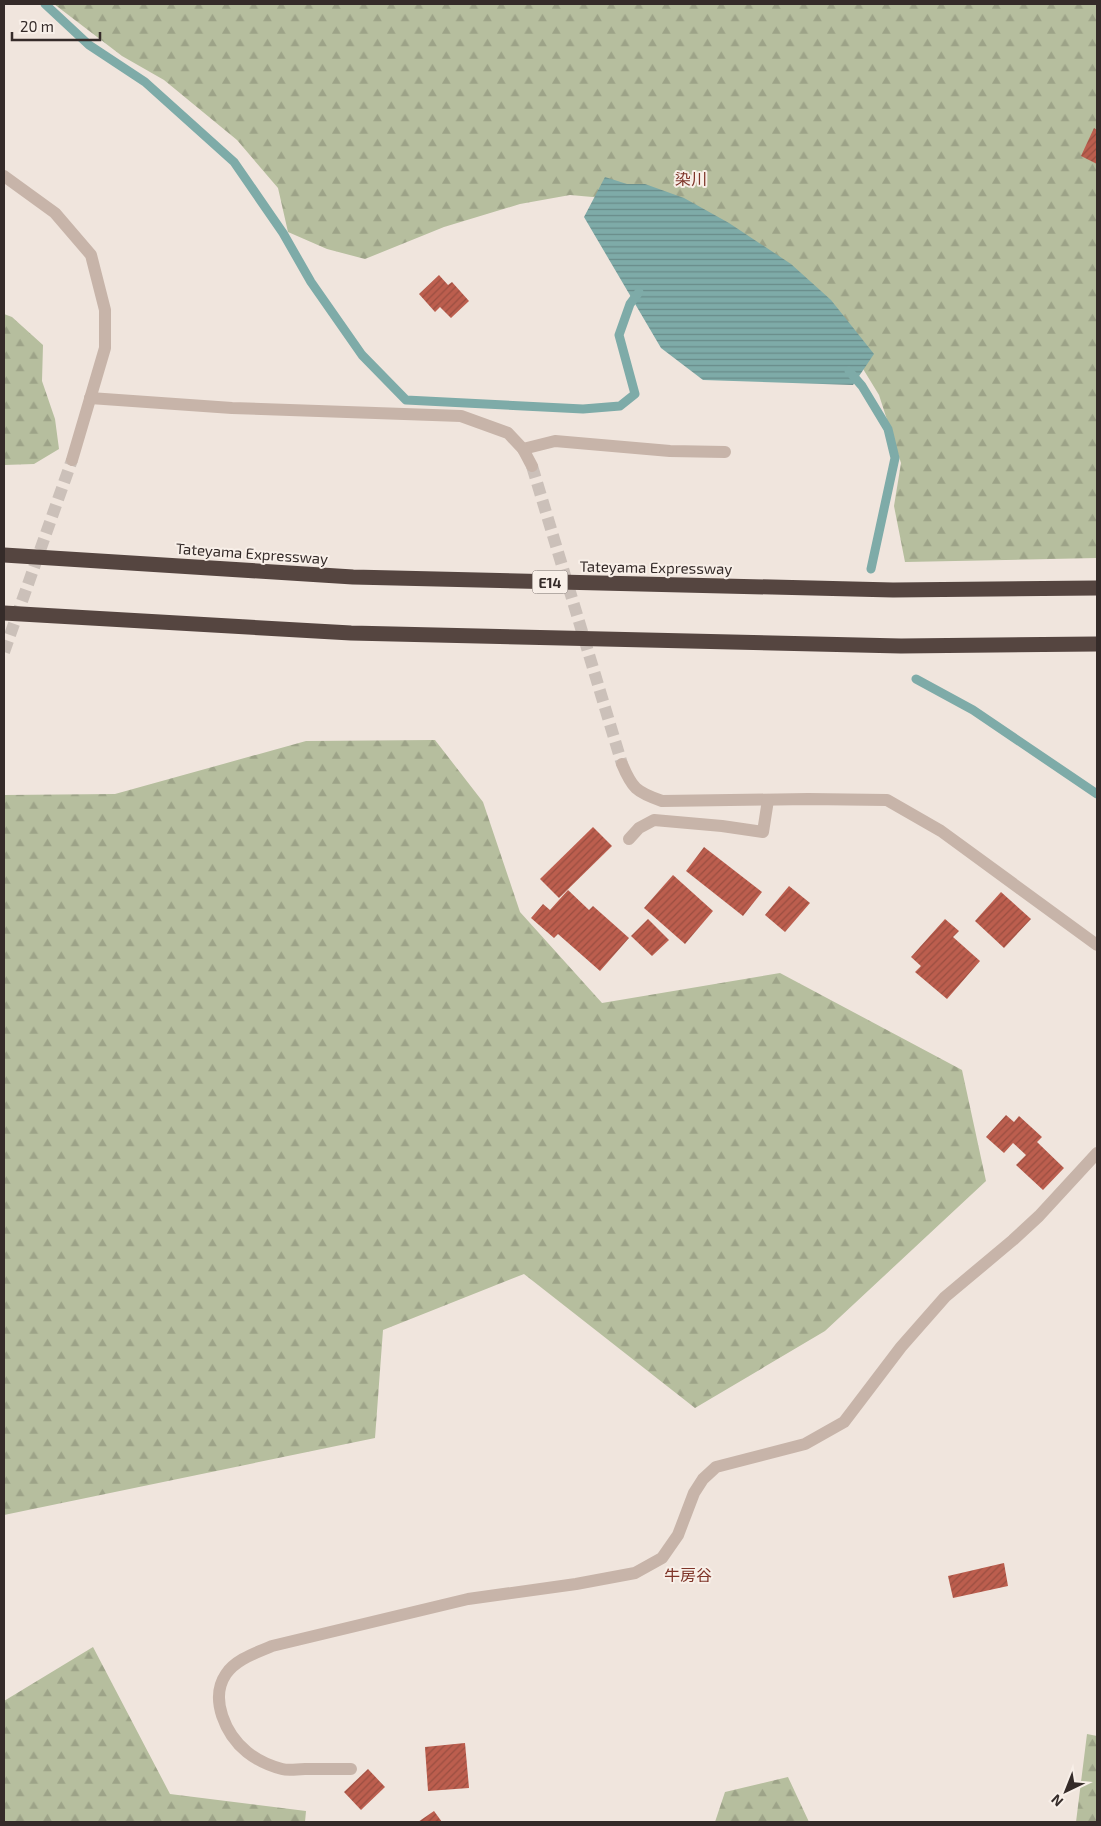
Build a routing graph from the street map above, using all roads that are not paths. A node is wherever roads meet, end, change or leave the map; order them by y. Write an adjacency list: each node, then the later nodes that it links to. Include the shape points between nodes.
1 (4, 176): 2 (street, via 55,213 91,255 105,310 105,348)
2 (90, 398): 3 (street, via 232,408 461,416 508,433); 5 (street)
3 (523, 449): 4 (street, via 555,441 670,451); 6 (street)
4 (725, 452)
5 (72, 460)
6 (532, 466)
7 (4, 555): 8 (highway, Tateyama Expressway / E14, via 353,576 893,590)
8 (1097, 588)
9 (4, 613): 10 (highway, via 350,633 901,646)
10 (1097, 644)
11 (622, 764): 12 (street, via 630,783 645,795 662,801)
12 (768, 800): 13 (street, via 763,832 654,820 639,828); 14 (street, via 887,800 941,831)
13 (629, 839)
14 (1097, 945)
15 (1097, 1153): 16 (street, via 1039,1216 945,1297 901,1347 844,1422 805,1444 716,1467 703,1479 694,1493 678,1535 662,1558 636,1572 468,1599 272,1646 250,1655 226,1674 221,1683 219,1708 227,1726 247,1752 283,1770)
16 (351, 1769)

